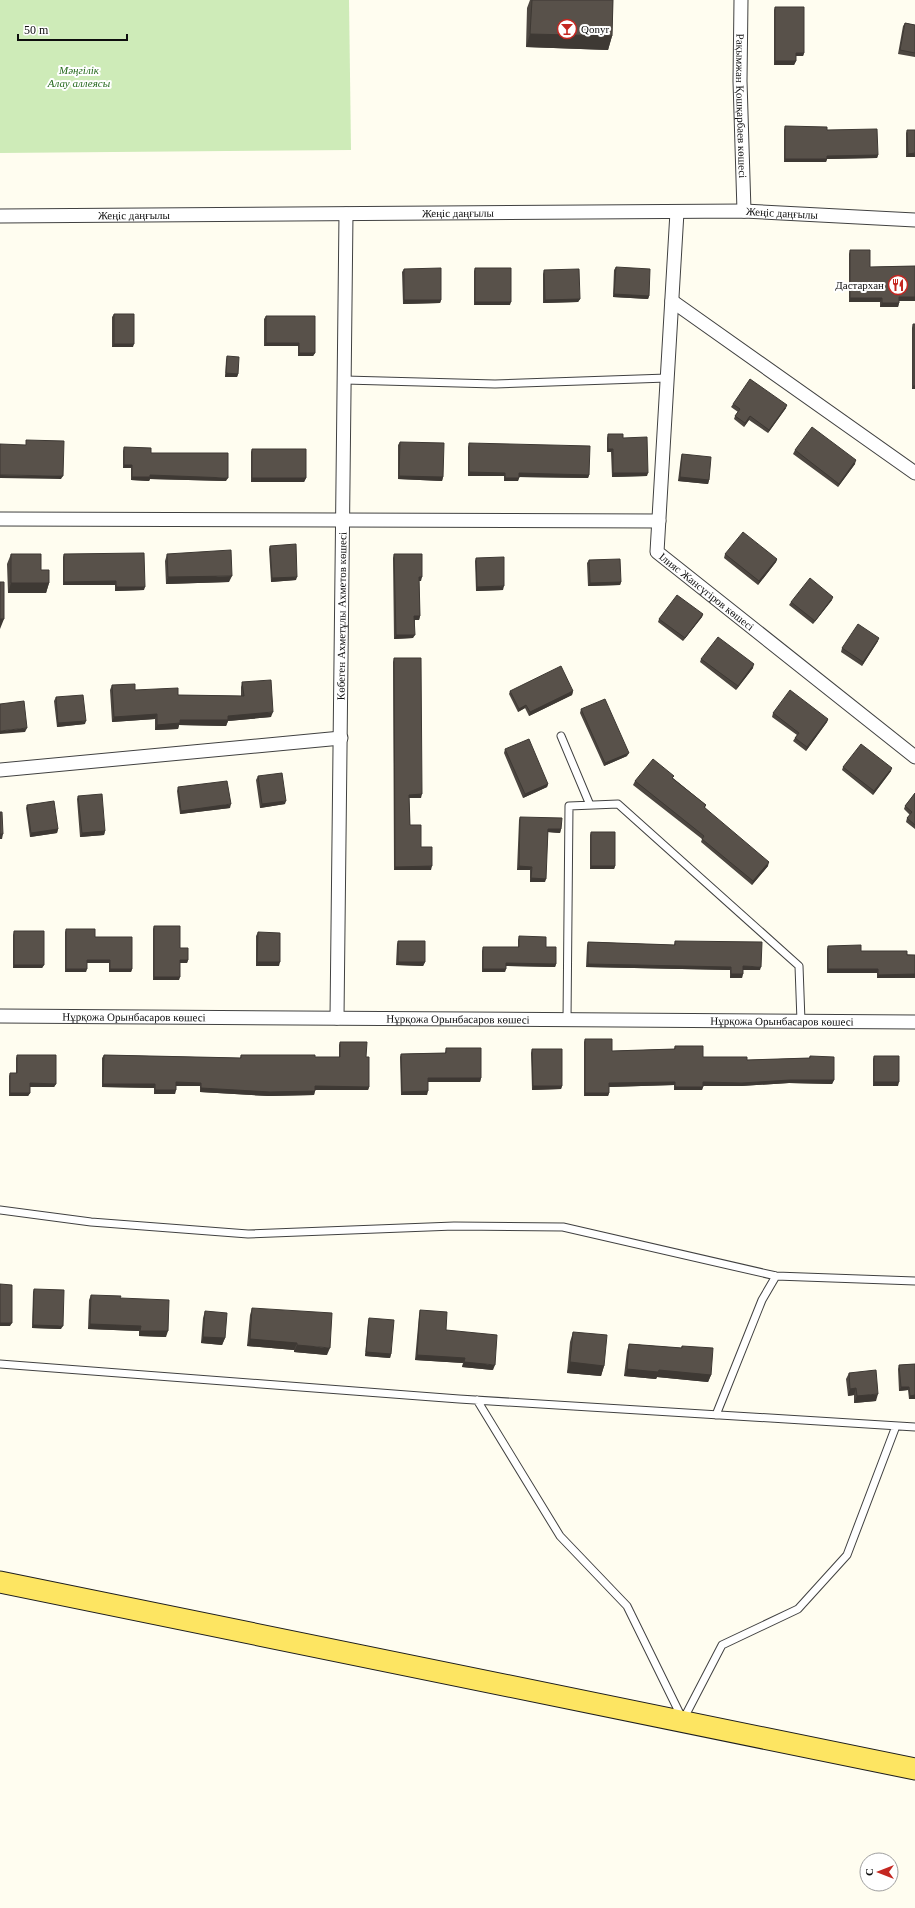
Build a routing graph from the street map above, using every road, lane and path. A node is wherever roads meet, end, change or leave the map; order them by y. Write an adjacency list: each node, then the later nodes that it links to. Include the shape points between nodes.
1 (741, 0): 2 (street, Рақымжан Қошқарбаев көшесі, via 740,81)
2 (744, 211): 3 (street, Жеңіс даңғылы); 6 (street, Жеңіс даңғылы)
3 (677, 212): 4 (street, Жеңіс даңғылы); 7 (street, Ілияс Жансүгіров көшесі)
4 (346, 214): 5 (street, Жеңіс даңғылы); 9 (street, Көбеген Ахметұлы Ахметов көшесі)
5 (0, 216)
6 (915, 220)
7 (672, 301): 8 (street, Ілияс Жансүгіров көшесі); 10 (street)
8 (667, 378): 9 (lane, via 495,384); 13 (street, Ілияс Жансүгіров көшесі)
9 (345, 380): 12 (street, Көбеген Ахметұлы Ахметов көшесі)
10 (915, 473)
11 (0, 519): 12 (street)
12 (342, 520): 13 (street); 15 (street, Көбеген Ахметұлы Ахметов көшесі)
13 (659, 521): 16 (street, Ілияс Жансүгіров көшесі, via 657,552)
14 (561, 736): 18 (lane)
15 (341, 738): 17 (street); 20 (street, Көбеген Ахметұлы Ахметов көшесі)
16 (915, 758)
17 (0, 770)
18 (590, 805): 21 (lane, via 569,806); 22 (lane, via 618,804 799,966)
19 (0, 1016): 20 (street, Нұрқожа Орынбасаров көшесі)
20 (337, 1018): 21 (street, Нұрқожа Орынбасаров көшесі)
21 (567, 1020): 22 (street, Нұрқожа Орынбасаров көшесі)
22 (801, 1021): 23 (street, Нұрқожа Орынбасаров көшесі)
23 (915, 1022)
24 (0, 1210): 25 (lane, via 91,1222 248,1234 454,1226 563,1227)
25 (776, 1276): 26 (lane); 29 (lane, via 762,1300)
26 (915, 1281)
27 (0, 1364): 28 (lane)
28 (477, 1400): 29 (lane); 33 (lane, via 560,1536 627,1606)
29 (716, 1414): 30 (lane)
30 (896, 1426): 31 (lane); 33 (lane, via 847,1555 798,1609 722,1645)
31 (915, 1427)
32 (0, 1582): 33 (main road)
33 (683, 1720): 34 (main road)
34 (915, 1769)

